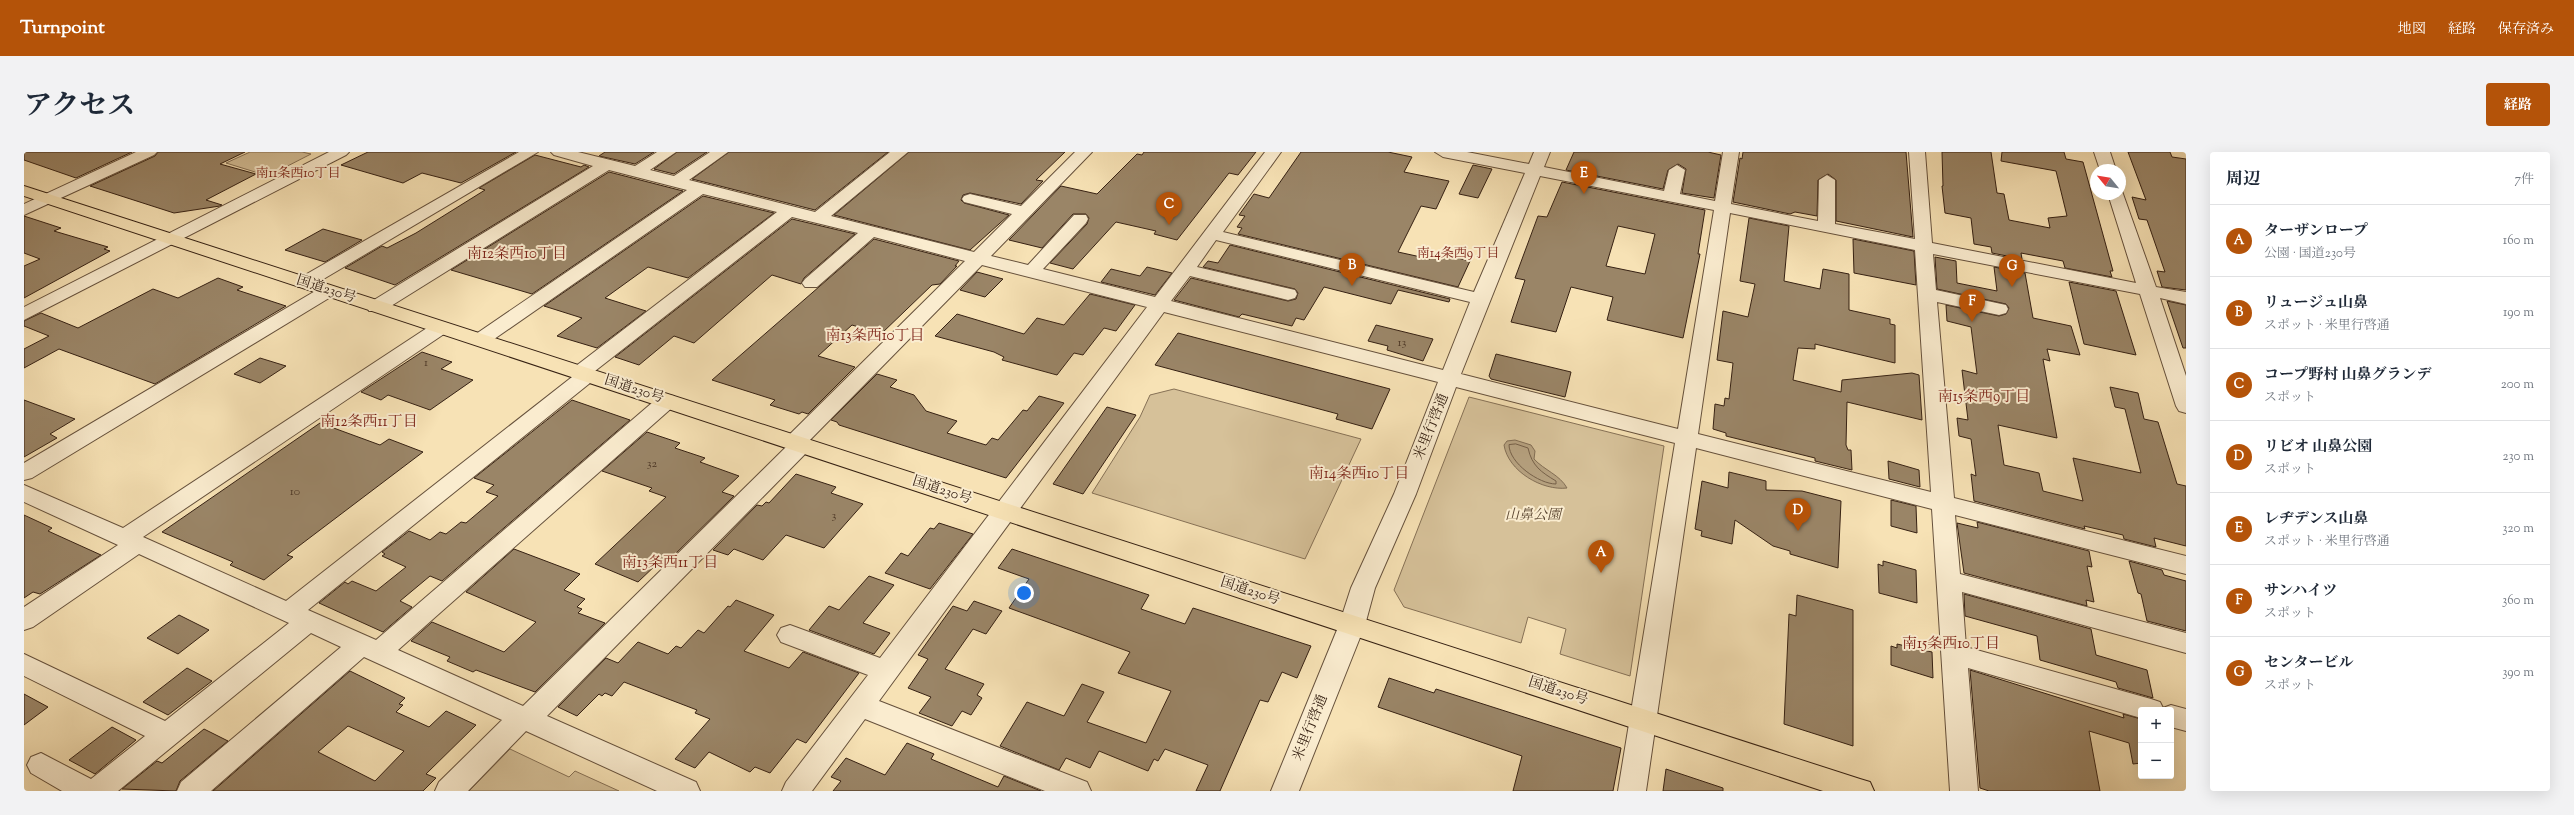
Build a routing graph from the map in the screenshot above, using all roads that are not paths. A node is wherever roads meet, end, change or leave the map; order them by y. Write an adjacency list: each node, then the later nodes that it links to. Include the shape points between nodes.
1 (149, 152): 24 (street)
2 (341, 152): 36 (street)
3 (530, 152): 41 (street)
4 (559, 152): 15 (street)
5 (668, 152): 18 (street)
6 (720, 152): 20 (street)
7 (900, 152): 31 (street)
8 (1084, 152): 30 (street)
9 (1273, 152): 35 (street)
10 (1443, 152): 14 (street)
11 (1731, 152): 27 (street)
12 (1916, 152): 37 (street)
13 (2102, 152): 16 (street)
14 (1538, 161): 23 (street); 48 (street, 米里行啓通)
15 (607, 164): 18 (street); 50 (street)
16 (2106, 164)
17 (1677, 170): 23 (street)
18 (637, 172): 20 (street)
19 (1827, 180): 33 (street)
20 (676, 182): 21 (street)
21 (700, 188): 29 (street); 54 (street)
22 (24, 191): 24 (highway, 国道230号)
23 (1671, 196): 27 (street)
24 (48, 198): 28 (street); 36 (highway, 国道230号)
25 (970, 199): 30 (street)
26 (2118, 200): 43 (street)
27 (1723, 207): 33 (street); 59 (street)
28 (24, 210)
29 (789, 210): 31 (street); 55 (street)
30 (1024, 212): 38 (street)
31 (818, 218): 34 (street)
32 (1080, 219): 40 (street)
33 (1826, 227): 37 (street)
34 (871, 231): 38 (street); 42 (street)
35 (1211, 234): 39 (street); 48 (street)
36 (171, 239): 41 (highway, 国道230号); 52 (street)
37 (1924, 246): 43 (street); 46 (street)
38 (978, 258): 40 (street); 60 (street)
39 (1185, 268): 45 (street); 49 (street)
40 (1031, 272): 49 (street)
41 (304, 283): 44 (highway, 国道230号)
42 (811, 283)
43 (2148, 290): 47 (street); 58 (street)
44 (328, 291): 50 (highway, 国道230号); 61 (street)
45 (1288, 294)
46 (1928, 294): 51 (street); 63 (street)
47 (2186, 298)
48 (1480, 299): 56 (street, 米里行啓通)
49 (1158, 304): 56 (street); 64 (street)
50 (376, 307): 53 (highway, 国道230号)
51 (1999, 309)
52 (24, 314)
53 (440, 328): 54 (highway, 国道230号); 65 (street)
54 (480, 340): 55 (highway, 国道230号)
55 (584, 374): 57 (highway, 国道230号); 68 (street)
56 (1451, 379): 59 (street); 70 (street, 米里行啓通, via 1406,494 1363,588)
57 (668, 401): 60 (highway, 国道230号); 73 (street)
58 (2186, 406)
59 (1687, 439): 63 (street); 81 (street)
60 (798, 444): 64 (highway, 国道230号); 80 (street)
61 (24, 473)
62 (24, 493): 65 (street)
63 (1942, 503): 66 (street); 67 (street)
64 (1005, 511): 70 (highway, 国道230号); 76 (street)
65 (131, 541): 68 (street); 69 (street)
66 (2186, 565)
67 (1947, 580): 72 (street); 74 (street)
68 (299, 617): 73 (street); 83 (street)
69 (24, 620)
70 (1352, 625): 81 (highway, 国道230号); 92 (street, 米里行啓通)
71 (790, 635): 76 (street)
72 (2186, 643)
73 (370, 649): 80 (street); 87 (street)
74 (1954, 654): 78 (street); 95 (street)
75 (24, 664): 83 (street)
76 (886, 671): 77 (street)
77 (860, 705): 90 (street); 91 (street)
78 (2140, 707)
79 (2174, 717): 82 (street)
80 (525, 718): 88 (street); 89 (street)
81 (1643, 720): 93 (street); 94 (highway, 国道230号)
82 (2186, 720)
83 (168, 735): 86 (street)
84 (41, 766): 85 (street)
85 (88, 791)
86 (97, 791)
87 (191, 791)
88 (449, 791)
89 (686, 791)
90 (796, 791)
91 (1077, 791)
92 (1285, 791)
93 (1632, 791)
94 (1860, 791)
95 (1964, 791)

